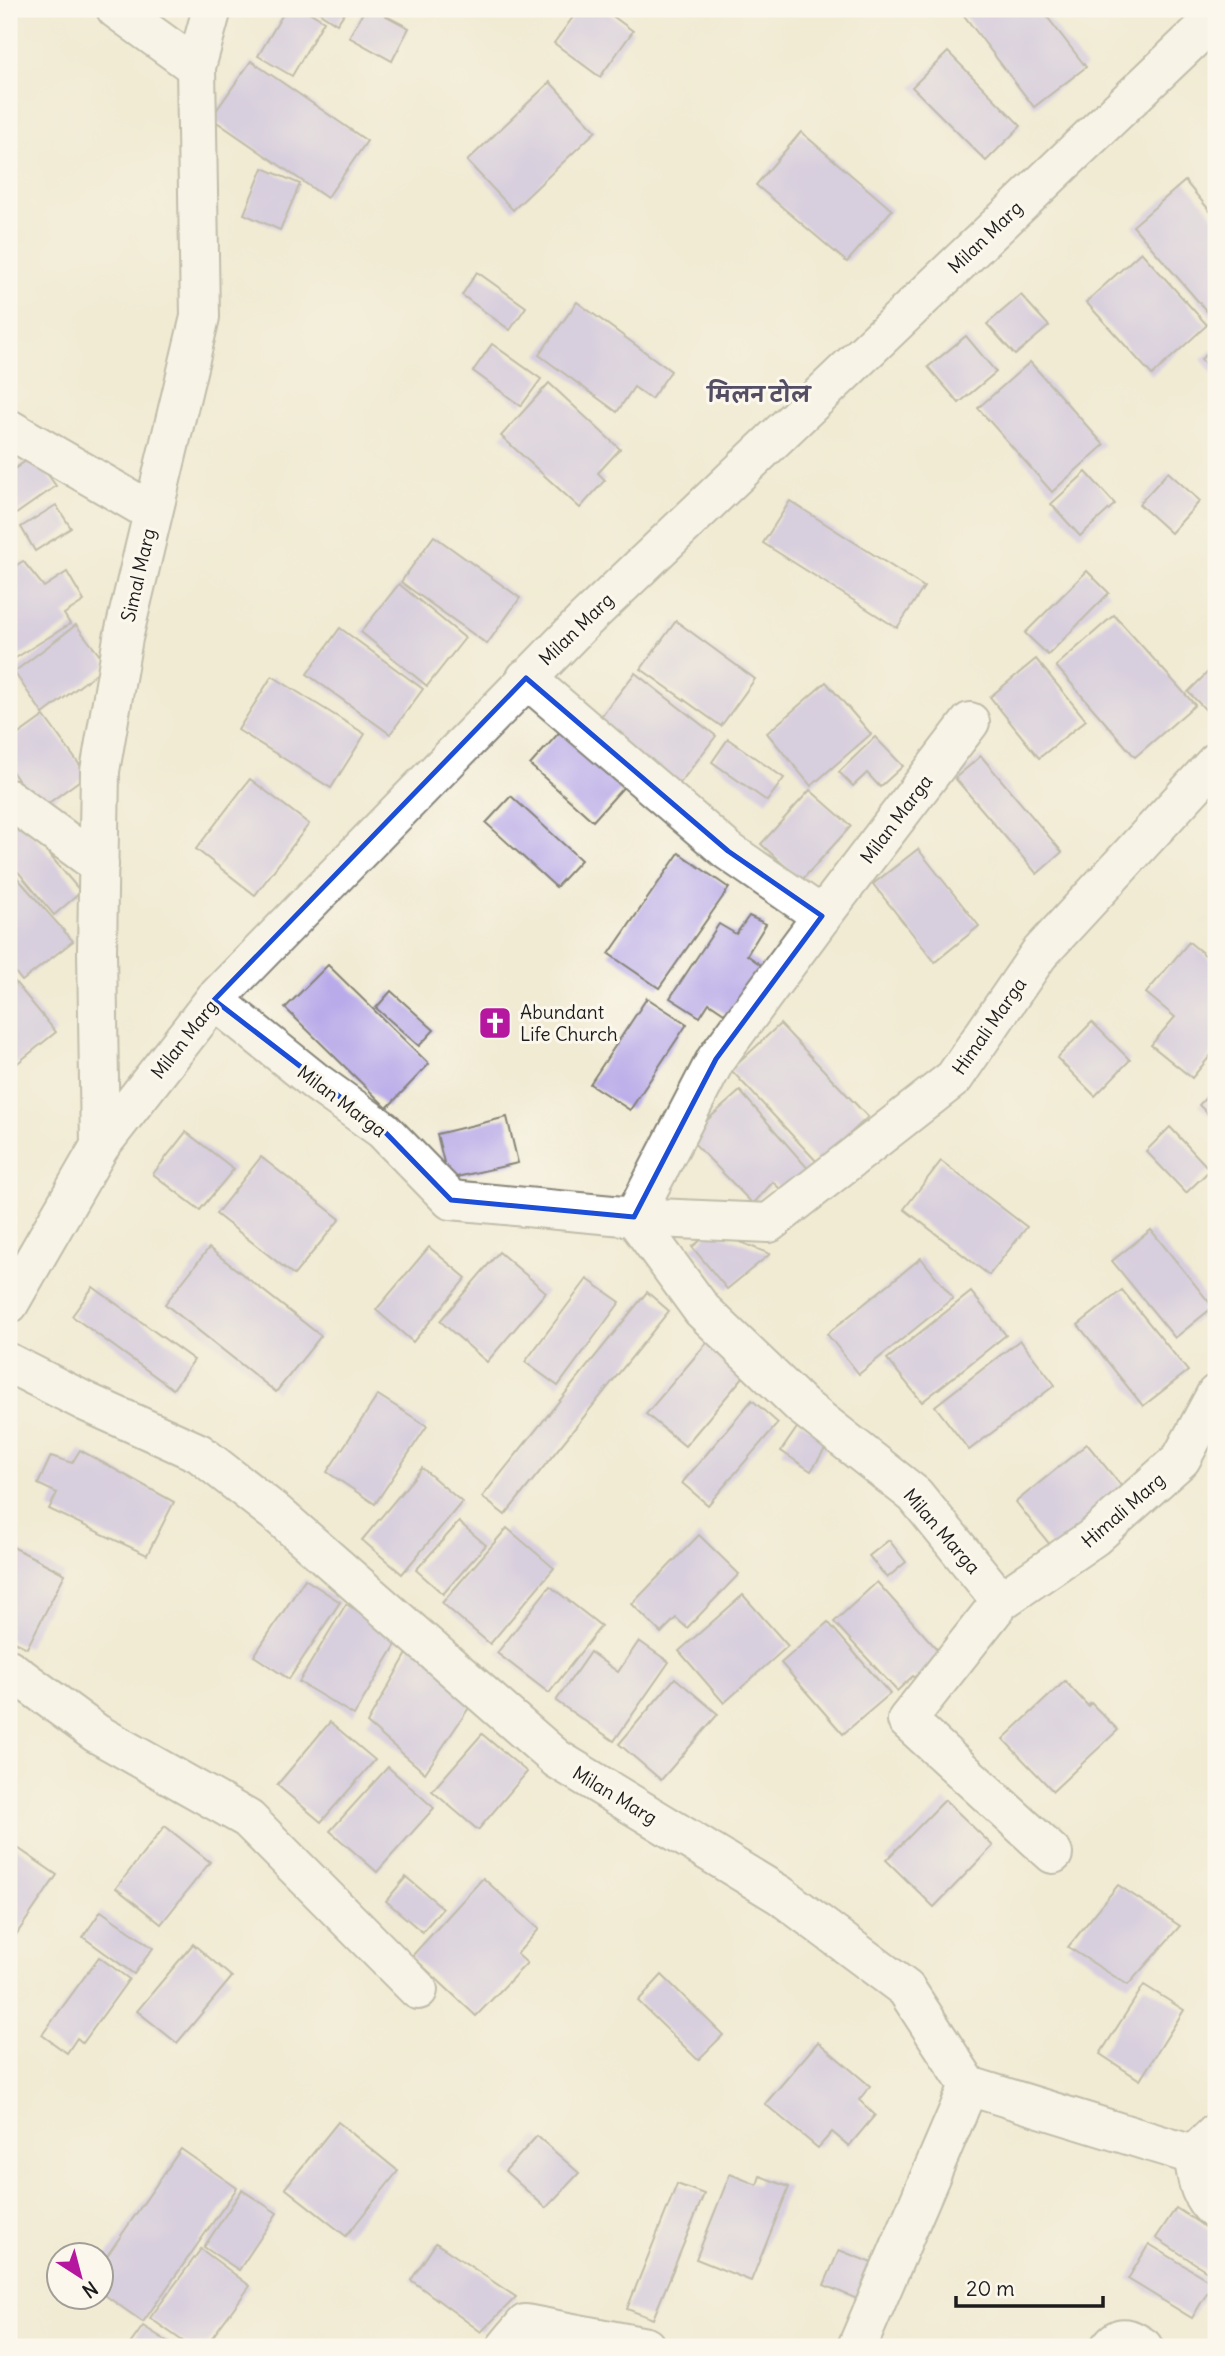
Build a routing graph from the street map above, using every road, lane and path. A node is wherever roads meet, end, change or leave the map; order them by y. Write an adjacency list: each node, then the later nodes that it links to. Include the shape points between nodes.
1 (116, 9): 4 (street)
2 (212, 9): 4 (street, Simal Marg)
3 (1216, 17): 7 (street, Milan Marg)
4 (196, 66): 6 (street, Simal Marg, via 200,317)
5 (9, 429): 6 (street)
6 (152, 512): 11 (street, Simal Marg, via 123,638 100,771)
7 (526, 678): 12 (street, via 729,851); 13 (street, Milan Marg)
8 (970, 722): 12 (street, Milan Marga)
9 (1216, 762): 15 (street, Himali Marga, via 1039,954 954,1078 780,1215 769,1223)
10 (9, 799): 11 (street)
11 (99, 865): 14 (street, Simal Marg)
12 (822, 916): 15 (street, Milan Marga, via 716,1059)
13 (214, 1000): 14 (street, Milan Marg); 15 (street, Milan Marga, via 383,1130 451,1200)
14 (100, 1146): 16 (street, Milan Marg)
15 (634, 1217): 19 (street, Milan Marga, via 702,1310 802,1406 915,1495)
16 (9, 1304)
17 (9, 1363): 23 (street, Milan Marg, via 199,1453 277,1514 557,1759 780,1895 906,1989)
18 (1216, 1394): 19 (street, Himali Marg, via 1181,1459 1094,1537)
19 (1002, 1601): 21 (street, via 907,1720)
20 (9, 1670): 22 (street, via 96,1733 248,1819)
21 (1053, 1854)
22 (418, 1990)
23 (968, 2086): 24 (street); 28 (street)
24 (1205, 2144): 25 (street, via 1198,2184 1206,2203)
25 (1216, 2211)
26 (506, 2347): 27 (street, via 525,2324)
27 (646, 2347)
28 (857, 2347)

